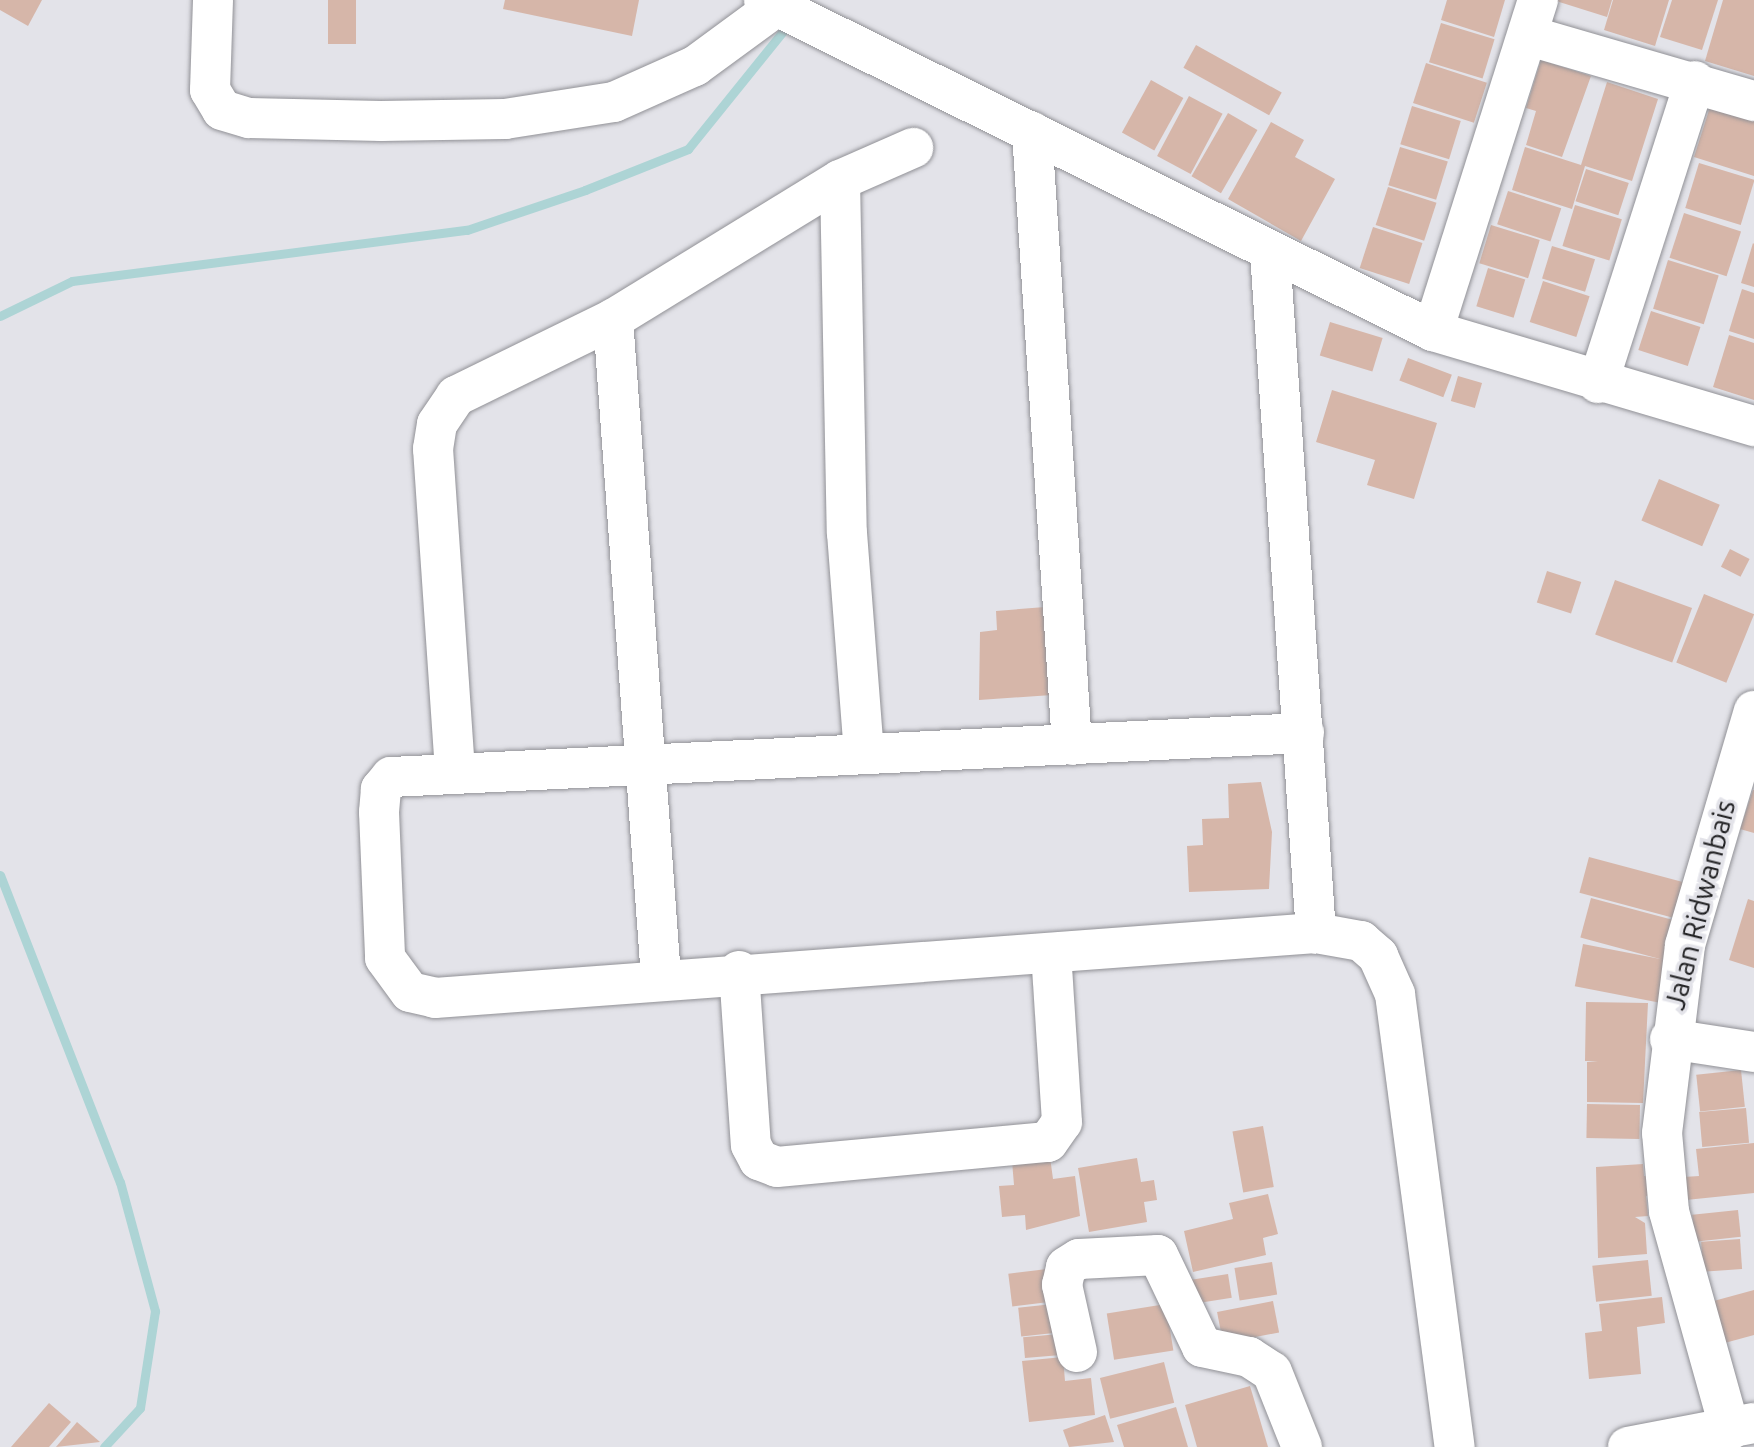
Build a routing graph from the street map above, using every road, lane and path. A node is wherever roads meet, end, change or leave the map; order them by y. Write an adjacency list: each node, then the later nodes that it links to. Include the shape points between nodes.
1 (213, 0): 2 (street, via 210,90 222,110 249,118 381,121 505,119 614,102 695,66)
2 (777, 6): 6 (street)
3 (1534, 18): 4 (street); 11 (street)
4 (1695, 81): 5 (street); 12 (street)
5 (1754, 101)
6 (1032, 132): 9 (street); 16 (street)
7 (913, 148): 8 (street)
8 (840, 180): 10 (street); 17 (street, via 847,533)
9 (1270, 252): 11 (street); 15 (street)
10 (613, 319): 18 (street); 19 (street, via 456,396 437,424 439,591)
11 (1433, 331): 12 (street)
12 (1598, 383): 13 (street)
13 (1754, 426)
14 (1754, 711): 24 (street, Jalan Ridwanbais, via 1694,908)
15 (1304, 733): 16 (street); 20 (street)
16 (1072, 745): 17 (street)
17 (864, 753): 18 (street)
18 (645, 764): 19 (street); 23 (street)
19 (455, 771): 23 (street, via 391,777 381,789 385,958 399,983 435,998)
20 (1316, 933): 21 (street); 29 (street, via 1371,948 1395,994)
21 (1051, 953): 22 (street); 22 (street, via 1062,1122 1048,1142 777,1167 759,1160 751,1145)
22 (739, 971): 23 (street)
23 (661, 978)
24 (1670, 1039): 25 (street); 27 (street, Jalan Ridwanbais, via 1662,1133 1669,1211)
25 (1754, 1052)
26 (1077, 1352): 28 (street, via 1062,1285 1066,1267 1079,1259 1158,1255 1202,1347 1249,1357 1272,1372)
27 (1742, 1426): 30 (street)
28 (1302, 1447)
29 (1455, 1447)
30 (1628, 1447)

